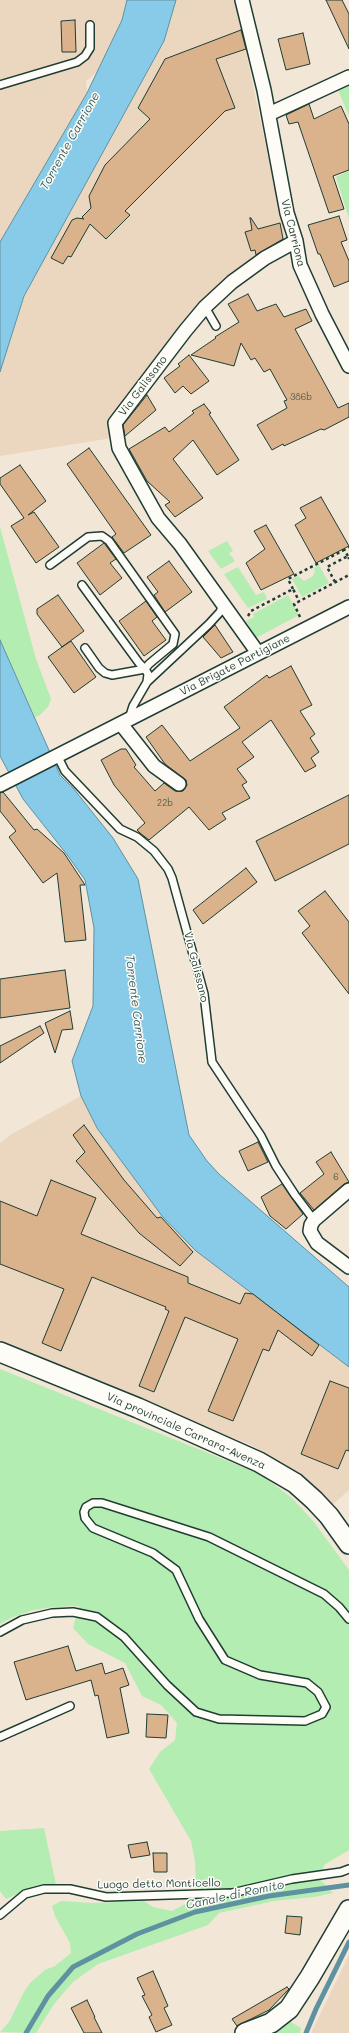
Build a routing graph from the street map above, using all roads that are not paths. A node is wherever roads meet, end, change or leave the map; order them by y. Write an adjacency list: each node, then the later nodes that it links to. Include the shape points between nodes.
1 (242, 0): 5 (street, Via Carriona)
2 (90, 25): 4 (lane, via 90,48 77,62)
3 (349, 77): 5 (street)
4 (0, 85)
5 (269, 114): 6 (street, Via Carriona, via 287,213)
6 (296, 241): 7 (street, Via Galissano, via 265,258 237,278); 9 (street, Via Carriona, via 300,265)
7 (205, 307): 8 (lane); 12 (street, Via Galissano, via 115,423 119,448 158,518 180,544)
8 (216, 326)
9 (349, 366)
10 (50, 565): 16 (lane, via 88,537 98,535 109,541 175,634 173,644)
11 (82, 585): 16 (lane)
12 (223, 605): 15 (street, Via Galissano); 17 (lane, via 209,624)
13 (349, 607): 15 (street, Via Brigate Partigiane)
14 (85, 648): 16 (lane, via 105,674)
15 (258, 653): 18 (street, Via Brigate Partigiane)
16 (145, 669): 17 (lane, via 148,674)
17 (147, 682): 18 (lane)
18 (124, 722): 19 (street, Via Brigate Partigiane); 21 (street, via 154,766)
19 (58, 757): 20 (street, Via Brigate Partigiane); 23 (lane, Via Galissano, via 65,771 120,829 137,837 154,851 168,869 204,994 212,1062 261,1136 276,1166)
20 (5, 783)
21 (179, 784)
22 (349, 1190): 23 (street)
23 (314, 1220): 24 (street, via 310,1231 313,1238)
24 (349, 1267)
25 (0, 1352): 26 (main road, Via provinciale Carrara-Avenza, via 138,1408 259,1462 295,1483 314,1500)
26 (349, 1544)
27 (349, 1619): 28 (lane, via 340,1607 324,1594 209,1537 102,1503 93,1503 86,1507 84,1512 85,1518 93,1528 154,1553 176,1570 198,1619 225,1660 260,1675 307,1683 318,1692 326,1707 322,1714 305,1721 219,1719 196,1712 167,1685 124,1637 97,1617 73,1612 52,1613 22,1620)
28 (0, 1632)
29 (70, 1706): 30 (lane)
30 (0, 1737)
31 (349, 1868): 33 (lane, Luogo detto Monticello, via 340,1872 292,1879 232,1893 106,1897 70,1890 44,1889 25,1894)
32 (349, 1910): 34 (main road, via 289,2009 271,2023)
33 (0, 1915)
34 (245, 2033)

